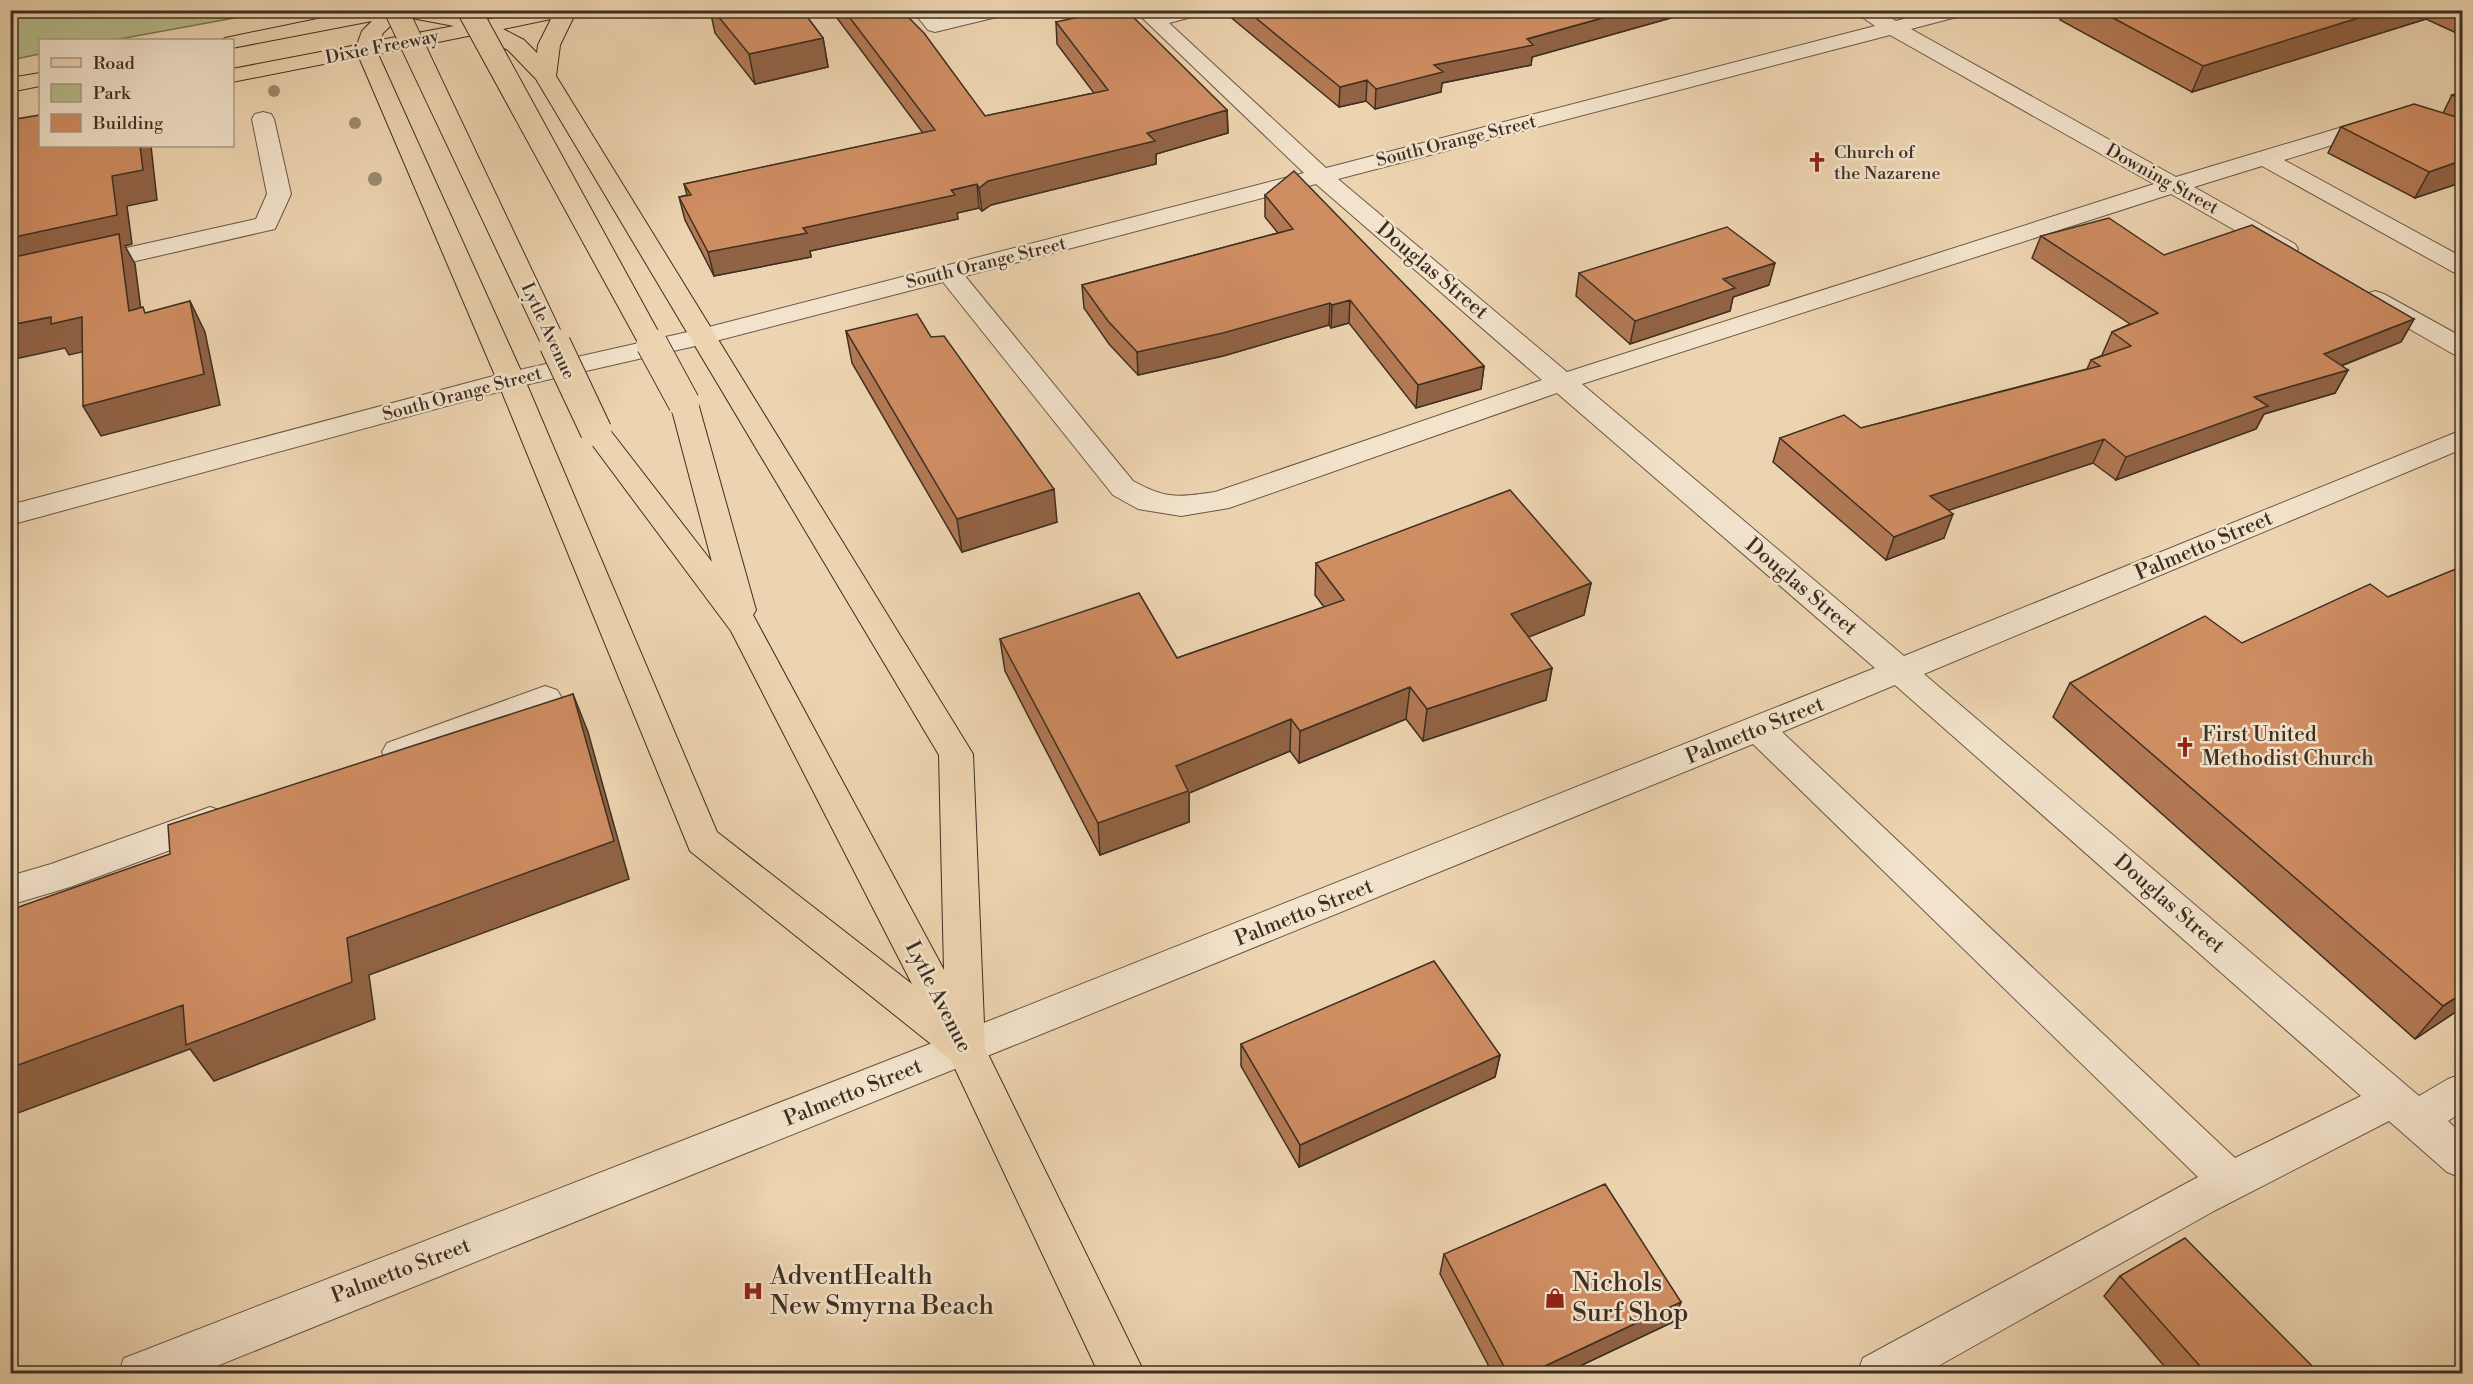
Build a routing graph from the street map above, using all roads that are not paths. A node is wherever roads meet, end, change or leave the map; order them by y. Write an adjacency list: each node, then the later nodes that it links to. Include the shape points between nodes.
1 (396, 10): 9 (main road, Dixie Freeway); 11 (main road, Dixie Freeway); 12 (main road, via 373,31); 35 (main road, Lytle Avenue, bridge, via 596,431)
2 (922, 10): 3 (street, via 935,26)
3 (1002, 10)
4 (1196, 10): 8 (street)
5 (1862, 10): 10 (street, Downing Street)
6 (1961, 10): 10 (street, South Orange Street)
7 (566, 11): 9 (main road, Dixie Freeway); 14 (main road, via 549,45)
8 (1149, 15): 22 (street, Douglas Street)
9 (474, 19): 12 (main road, Dixie Freeway); 14 (main road, Dixie Freeway, via 516,45); 35 (main road, Lytle Avenue, bridge, via 684,403)
10 (1893, 29): 22 (street, South Orange Street); 23 (street, Downing Street)
11 (234, 42)
12 (366, 50): 13 (main road, Dixie Freeway); 31 (main road)
13 (234, 76)
14 (545, 76): 29 (main road, Dixie Freeway)
15 (39, 80): 16 (main road)
16 (10, 86)
17 (2443, 111): 19 (street)
18 (263, 119): 27 (street, via 279,194 266,225)
19 (2411, 121): 20 (street); 21 (street, via 2389,120)
20 (2463, 141)
21 (2264, 158): 23 (street); 25 (street)
22 (1321, 176): 26 (street, South Orange Street); 32 (street, Douglas Street)
23 (2173, 186): 24 (street, Downing Street); 32 (street)
24 (2308, 261)
25 (2463, 267)
26 (949, 273): 29 (street, South Orange Street); 32 (street, via 1123,488 1148,502 1180,506 1219,501)
27 (10, 282)
28 (2359, 290): 30 (street)
29 (704, 336): 31 (street, South Orange Street); 42 (main road, Dixie Freeway, via 956,754)
30 (2463, 348)
31 (511, 380): 34 (street, South Orange Street); 42 (main road, via 703,841)
32 (1562, 382): 36 (street, Douglas Street)
33 (2463, 439): 36 (street, Palmetto Street)
34 (10, 515)
35 (744, 626): 42 (main road, Lytle Avenue)
36 (1901, 672): 38 (street, Palmetto Street); 44 (street, Douglas Street)
37 (545, 698): 39 (street)
38 (1759, 730): 42 (street, Palmetto Street); 46 (street)
39 (368, 763)
40 (235, 812): 41 (street)
41 (10, 891)
42 (965, 1048): 47 (street, Palmetto Street); 48 (main road, Lytle Avenue)
43 (2463, 1091): 44 (street)
44 (2405, 1109): 45 (street, Douglas Street); 46 (street)
45 (2463, 1159)
46 (2231, 1181): 49 (street)
47 (152, 1371)
48 (1123, 1374)
49 (1879, 1374)

